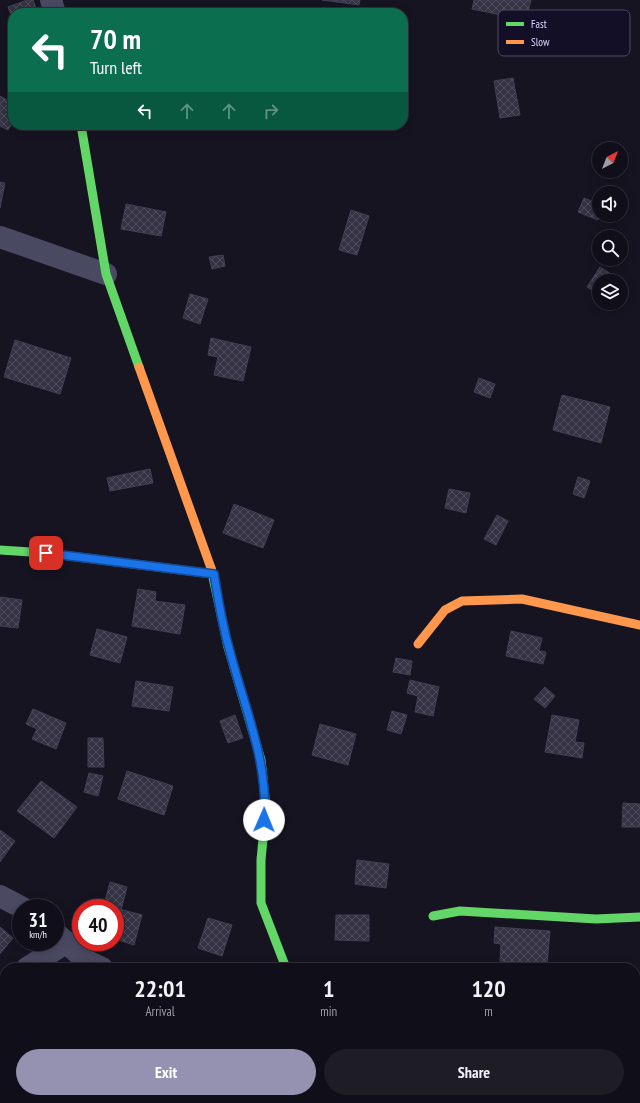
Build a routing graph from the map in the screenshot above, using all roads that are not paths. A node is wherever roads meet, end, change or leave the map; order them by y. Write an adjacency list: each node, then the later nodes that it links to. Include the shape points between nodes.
1 (82, 130): 3 (street)
2 (0, 237): 3 (street)
3 (106, 274): 5 (street)
4 (0, 550): 5 (street, via 46,553)
5 (214, 574): 16 (street, via 228,647 260,760 266,807 261,860 261,903)
6 (640, 624): 7 (street, via 522,599 462,601 445,610)
7 (418, 644)
8 (0, 896): 9 (street)
9 (12, 902)
10 (433, 916): 11 (street, via 460,910 596,919)
11 (640, 917)
12 (64, 940): 15 (street)
13 (46, 951): 14 (street)
14 (32, 963)
15 (91, 963)
16 (284, 963)

